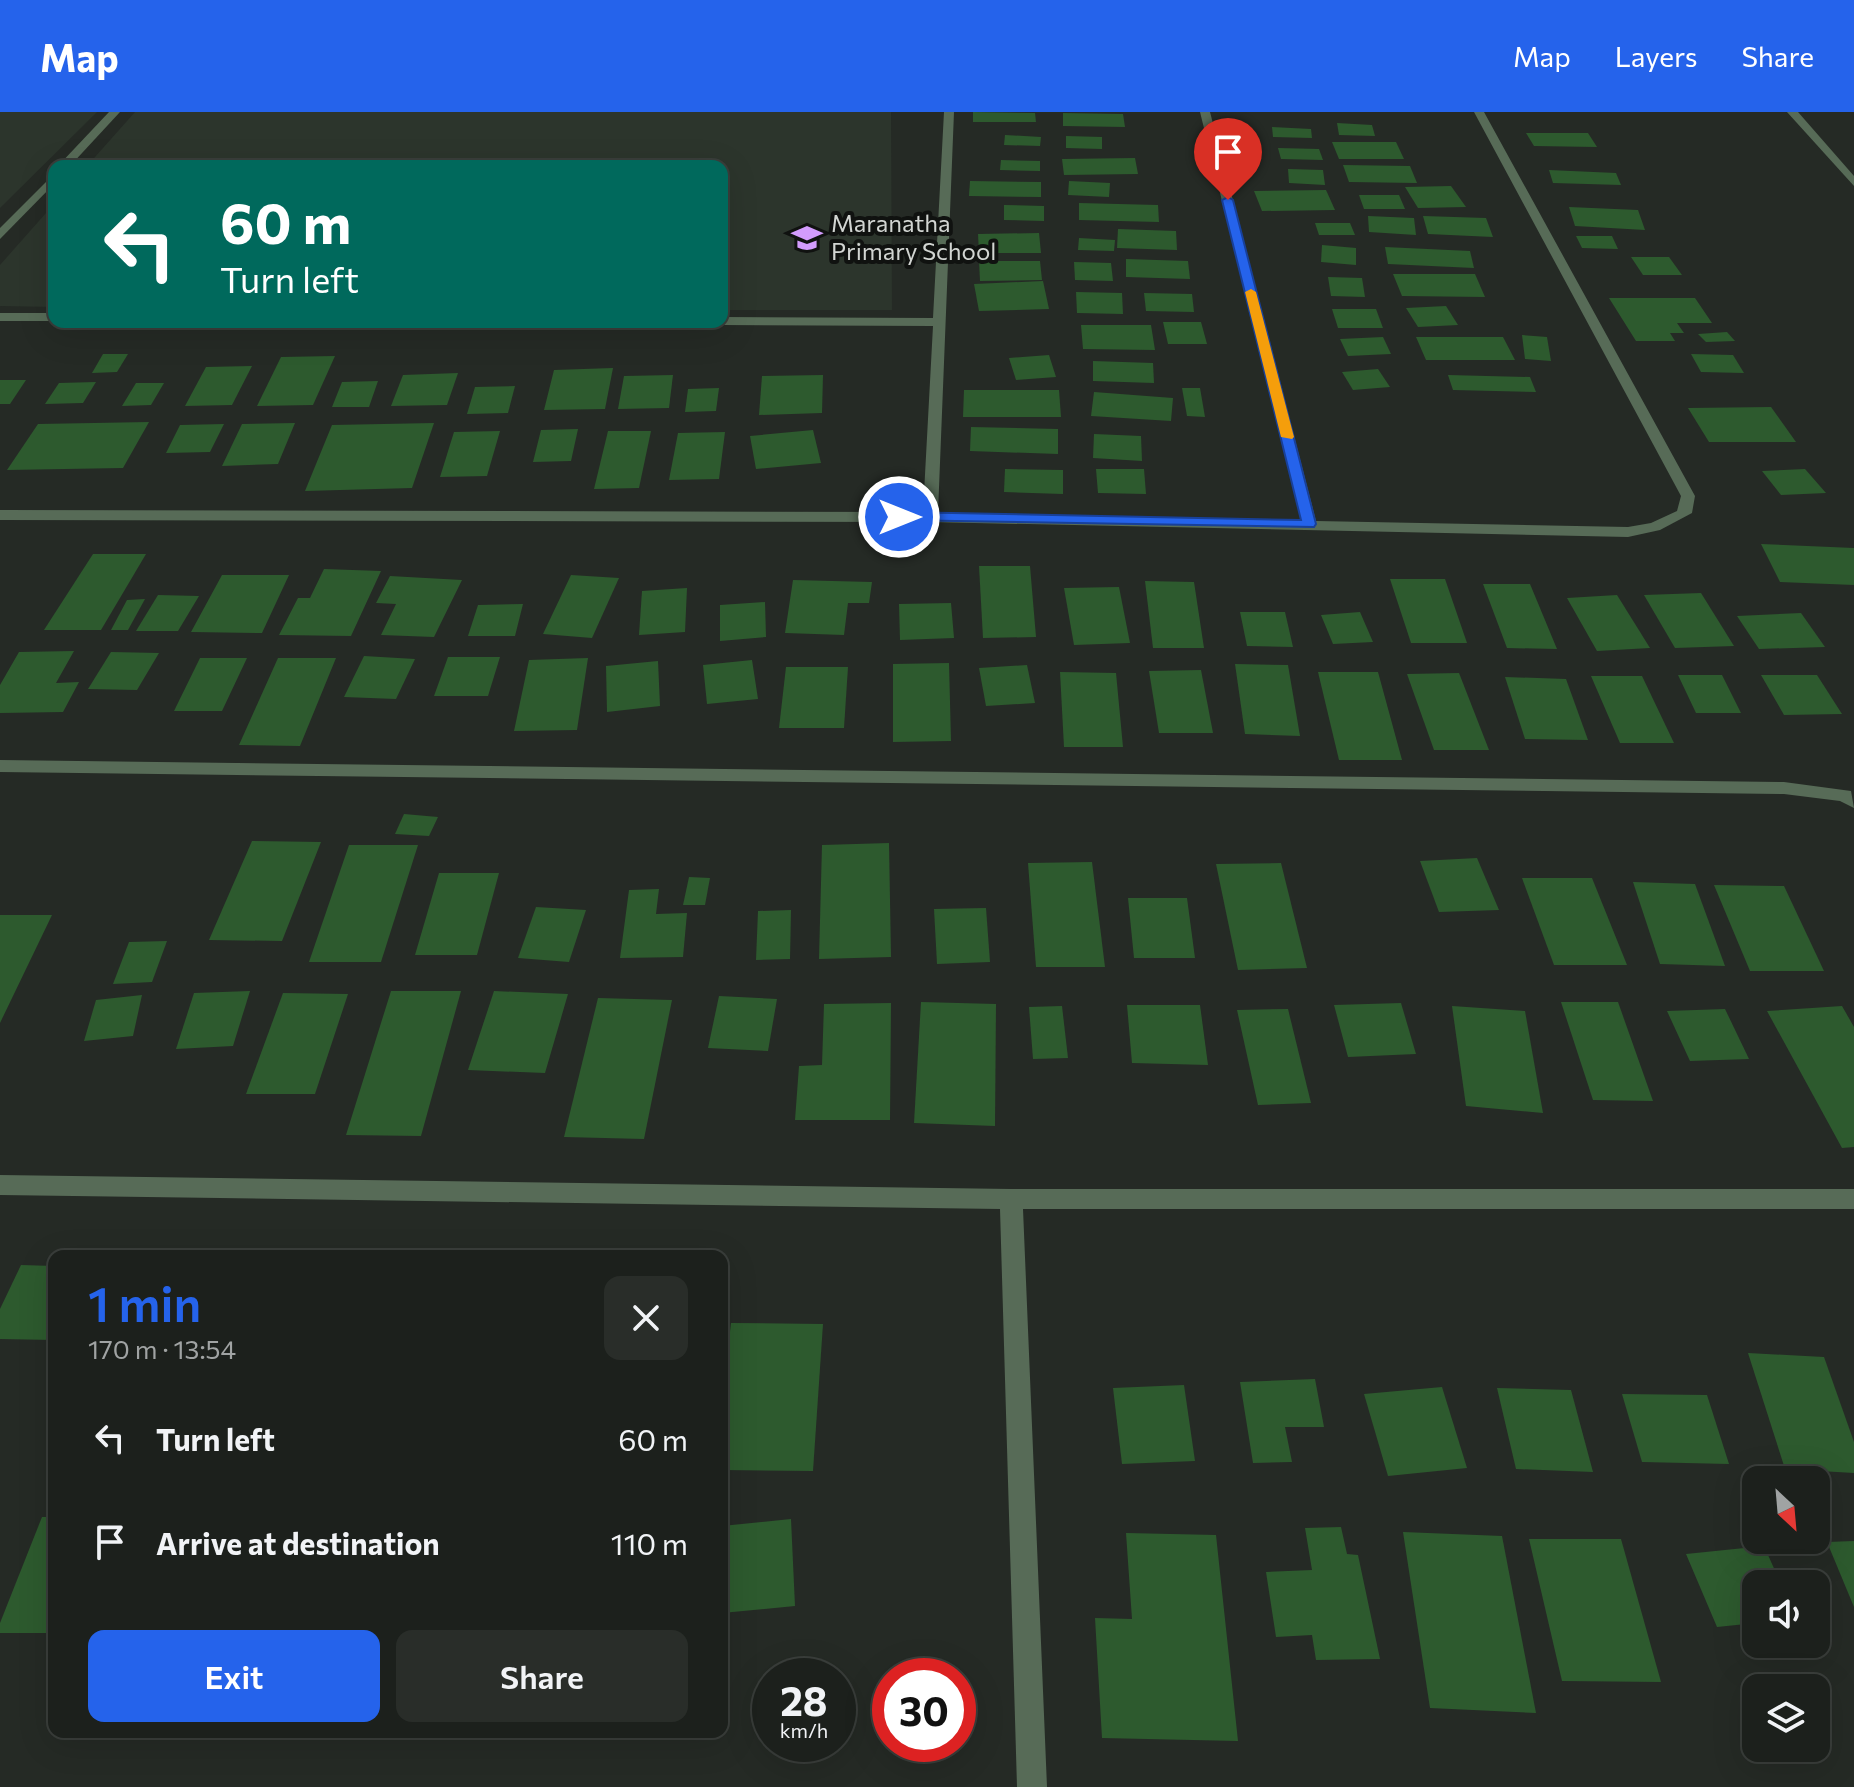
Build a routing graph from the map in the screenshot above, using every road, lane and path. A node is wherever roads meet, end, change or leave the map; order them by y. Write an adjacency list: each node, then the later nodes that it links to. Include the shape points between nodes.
1 (115, 112): 6 (street)
2 (949, 112): 13 (street)
3 (1205, 112): 16 (street)
4 (1479, 112): 16 (street, via 1688,496 1684,513 1628,532)
5 (1792, 112): 8 (street)
6 (70, 160)
7 (48, 183): 9 (street)
8 (1854, 183)
9 (0, 235)
10 (0, 317): 11 (street)
11 (48, 317)
12 (728, 321): 13 (street)
13 (940, 322): 15 (street)
14 (0, 515): 15 (street)
15 (930, 517): 16 (street)
16 (1309, 524)
17 (0, 766): 18 (street, via 1784,788 1845,795)
18 (1854, 802)
19 (0, 1185): 20 (street)
20 (1011, 1199): 21 (street); 22 (street)
21 (1854, 1199)
22 (1032, 1787)

